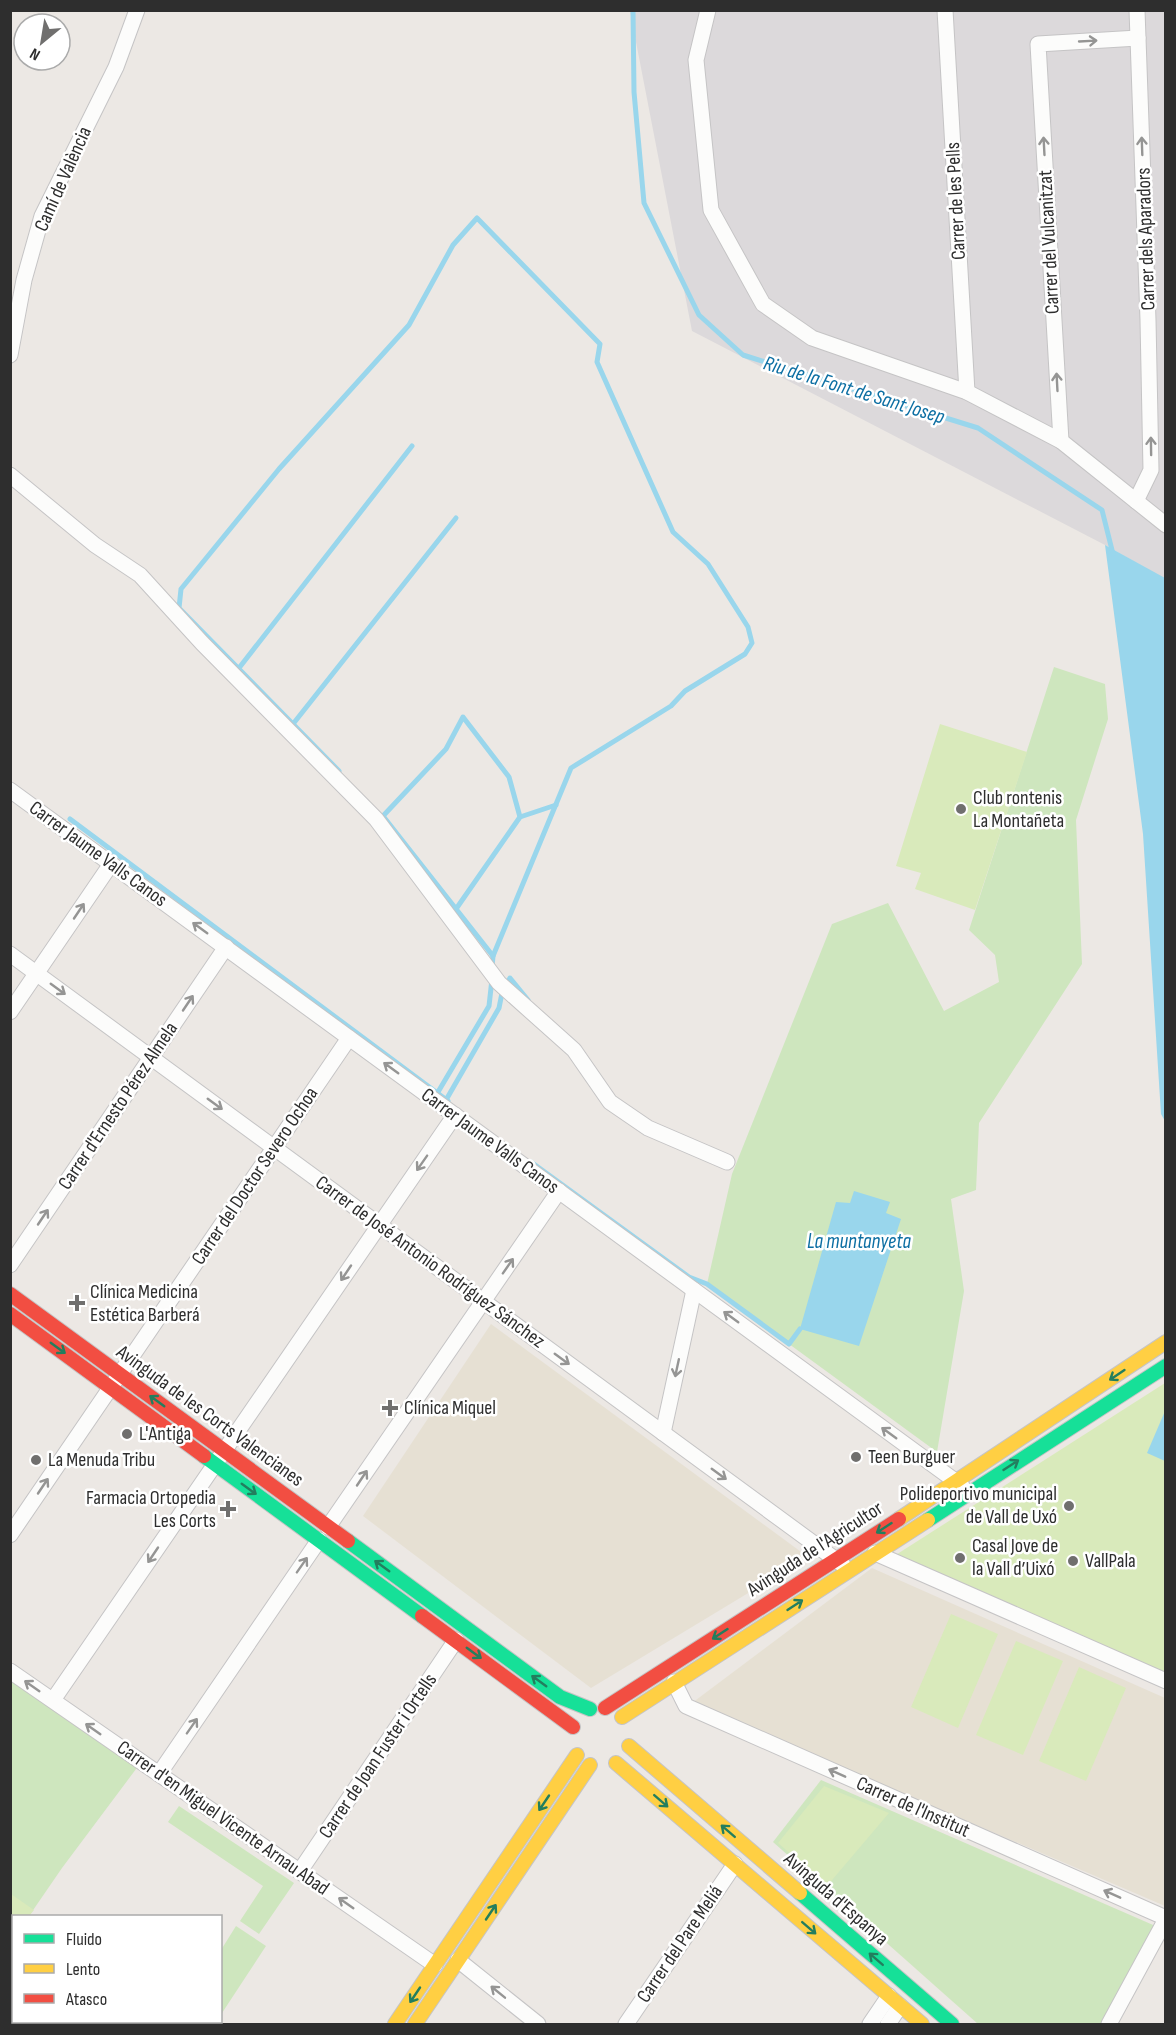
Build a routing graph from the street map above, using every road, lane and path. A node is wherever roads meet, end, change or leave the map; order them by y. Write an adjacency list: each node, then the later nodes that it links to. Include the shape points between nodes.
1 (137, 10): 6 (street, Camí de València, via 116,67 42,216 24,280)
2 (708, 10): 7 (street, via 696,60 711,210 763,304 812,338)
3 (945, 10): 7 (street, Carrer de les Pells)
4 (1137, 10): 5 (street, Carrer dels Aparadors)
5 (1138, 38): 8 (street, Carrer del Vulcanitzat, one-way to 5, via 1038,44); 10 (street, Carrer dels Aparadors, one-way to 5, via 1151,470)
6 (10, 355)
7 (967, 392): 8 (street)
8 (1061, 441): 10 (street)
9 (10, 475): 22 (street, via 95,545 140,575 208,650 376,819 499,983 574,1050 610,1102 648,1128)
10 (1137, 501): 11 (street)
11 (1166, 525)
12 (10, 790): 13 (street, Carrer Jaume Valls Canos)
13 (111, 864): 14 (street, Carrer Jaume Valls Canos, one-way to 13); 16 (street, one-way to 13)
14 (226, 947): 18 (street, Carrer Jaume Valls Canos); 19 (street, Carrer d'Ernesto Pérez Almela, one-way to 14)
15 (10, 954): 16 (street, Carrer de José Antonio Rodríguez Sánchez)
16 (37, 973): 17 (street); 19 (street, Carrer de José Antonio Rodríguez Sánchez, one-way to 19)
17 (10, 1012)
18 (349, 1038): 20 (street, Carrer Jaume Valls Canos, one-way to 18); 21 (street, Carrer del Doctor Severo Ochoa)
19 (151, 1057): 21 (street, Carrer de José Antonio Rodríguez Sánchez, one-way to 21); 25 (street, Carrer d'Ernesto Pérez Almela, one-way to 19)
20 (455, 1115): 23 (street, Carrer Jaume Valls Canos); 24 (street, one-way to 24)
21 (274, 1148): 24 (street, Carrer de José Antonio Rodríguez Sánchez); 32 (street, Carrer del Doctor Severo Ochoa)
22 (727, 1162)
23 (559, 1191): 26 (street, Carrer Jaume Valls Canos); 28 (street, one-way to 23)
24 (379, 1225): 28 (street, Carrer de José Antonio Rodríguez Sánchez); 35 (street, one-way to 35)
25 (10, 1265)
26 (694, 1290): 34 (street, one-way to 34); 37 (street, Carrer Jaume Valls Canos, one-way to 26)
27 (10, 1294): 32 (street, Avinguda de les Corts Valencianes)
28 (483, 1301): 34 (street, Carrer de José Antonio Rodríguez Sánchez, one-way to 34); 39 (street, one-way to 28)
29 (10, 1314): 33 (street, Avinguda de les Corts Valencianes, one-way to 33)
30 (1166, 1342): 37 (street, Avinguda de l'Agricultor, one-way to 37)
31 (1166, 1366): 38 (street, Avinguda de l'Agricultor, one-way to 31)
32 (120, 1374): 33 (street, Carrer del Doctor Severo Ochoa); 35 (street, Avinguda de les Corts Valencianes, one-way to 32)
33 (111, 1388): 36 (street, Avinguda de les Corts Valencianes); 40 (street, one-way to 33)
34 (663, 1433): 43 (street, Carrer de José Antonio Rodríguez Sánchez, one-way to 43)
35 (224, 1450): 36 (street); 39 (street, Avinguda de les Corts Valencianes)
36 (215, 1464): 41 (street, Avinguda de les Corts Valencianes, one-way to 41); 50 (street, one-way to 50)
37 (956, 1482): 38 (street, Carrer Jaume Valls Canos); 43 (street, Avinguda de l'Agricultor, one-way to 43)
38 (970, 1492): 42 (street, Avinguda de l'Agricultor)
39 (328, 1527): 41 (street); 45 (street, Avinguda de les Corts Valencianes, one-way to 39)
40 (10, 1535)
41 (319, 1540): 46 (street, Avinguda de les Corts Valencianes); 57 (street, one-way to 41)
42 (875, 1553): 44 (street, Avinguda de l'Agricultor); 48 (street)
43 (835, 1559): 44 (street, Carrer de José Antonio Rodríguez Sánchez); 51 (street, Avinguda de l'Agricultor, one-way to 51)
44 (849, 1570): 49 (street, Avinguda de l'Agricultor, one-way to 44)
45 (465, 1627): 46 (street); 52 (street, Avinguda de les Corts Valencianes, one-way to 45, via 560,1697)
46 (456, 1640): 54 (street, Avinguda de les Corts Valencianes, one-way to 54); 60 (street, Carrer de Joan Fuster i Ortells)
47 (10, 1671): 50 (street, Carrer d'en Miguel Vicente Arnau Abad, one-way to 47)
48 (1166, 1681)
49 (674, 1682): 53 (street, Avinguda de l'Agricultor); 61 (street, Carrer de l'Institut, one-way to 49, via 686,1706)
50 (53, 1700): 57 (street, Carrer d'en Miguel Vicente Arnau Abad, one-way to 50)
51 (605, 1708): 52 (street); 53 (street)
52 (590, 1709): 54 (street)
53 (626, 1731): 55 (street); 58 (street, Avinguda d'Espanya, one-way to 53)
54 (575, 1741): 56 (street); 63 (street, one-way to 63)
55 (616, 1763): 56 (street); 59 (street, Avinguda d'Espanya, one-way to 59)
56 (590, 1765): 62 (street, one-way to 56)
57 (159, 1774): 60 (street, Carrer d'en Miguel Vicente Arnau Abad)
58 (746, 1847): 59 (street); 64 (street, Avinguda d'Espanya, one-way to 58)
59 (735, 1864): 66 (street, Avinguda d'Espanya, one-way to 66); 70 (street, Carrer del Pare Meliá)
60 (300, 1871): 63 (street, Carrer d'en Miguel Vicente Arnau Abad, one-way to 60)
61 (1166, 1918): 75 (street)
62 (458, 1960): 63 (street); 68 (street); 69 (street, one-way to 62)
63 (435, 1965): 67 (street, one-way to 67)
64 (900, 1980): 65 (street, Avinguda d'Espanya); 66 (street)
65 (911, 1990): 66 (street); 74 (street, Avinguda d'Espanya)
66 (895, 2001): 71 (street); 72 (street); 73 (street, Avinguda d'Espanya)
67 (395, 2025)
68 (415, 2025)
69 (538, 2025)
70 (626, 2025)
71 (870, 2025)
72 (888, 2025)
73 (922, 2025)
74 (952, 2025)
75 (1108, 2025)

